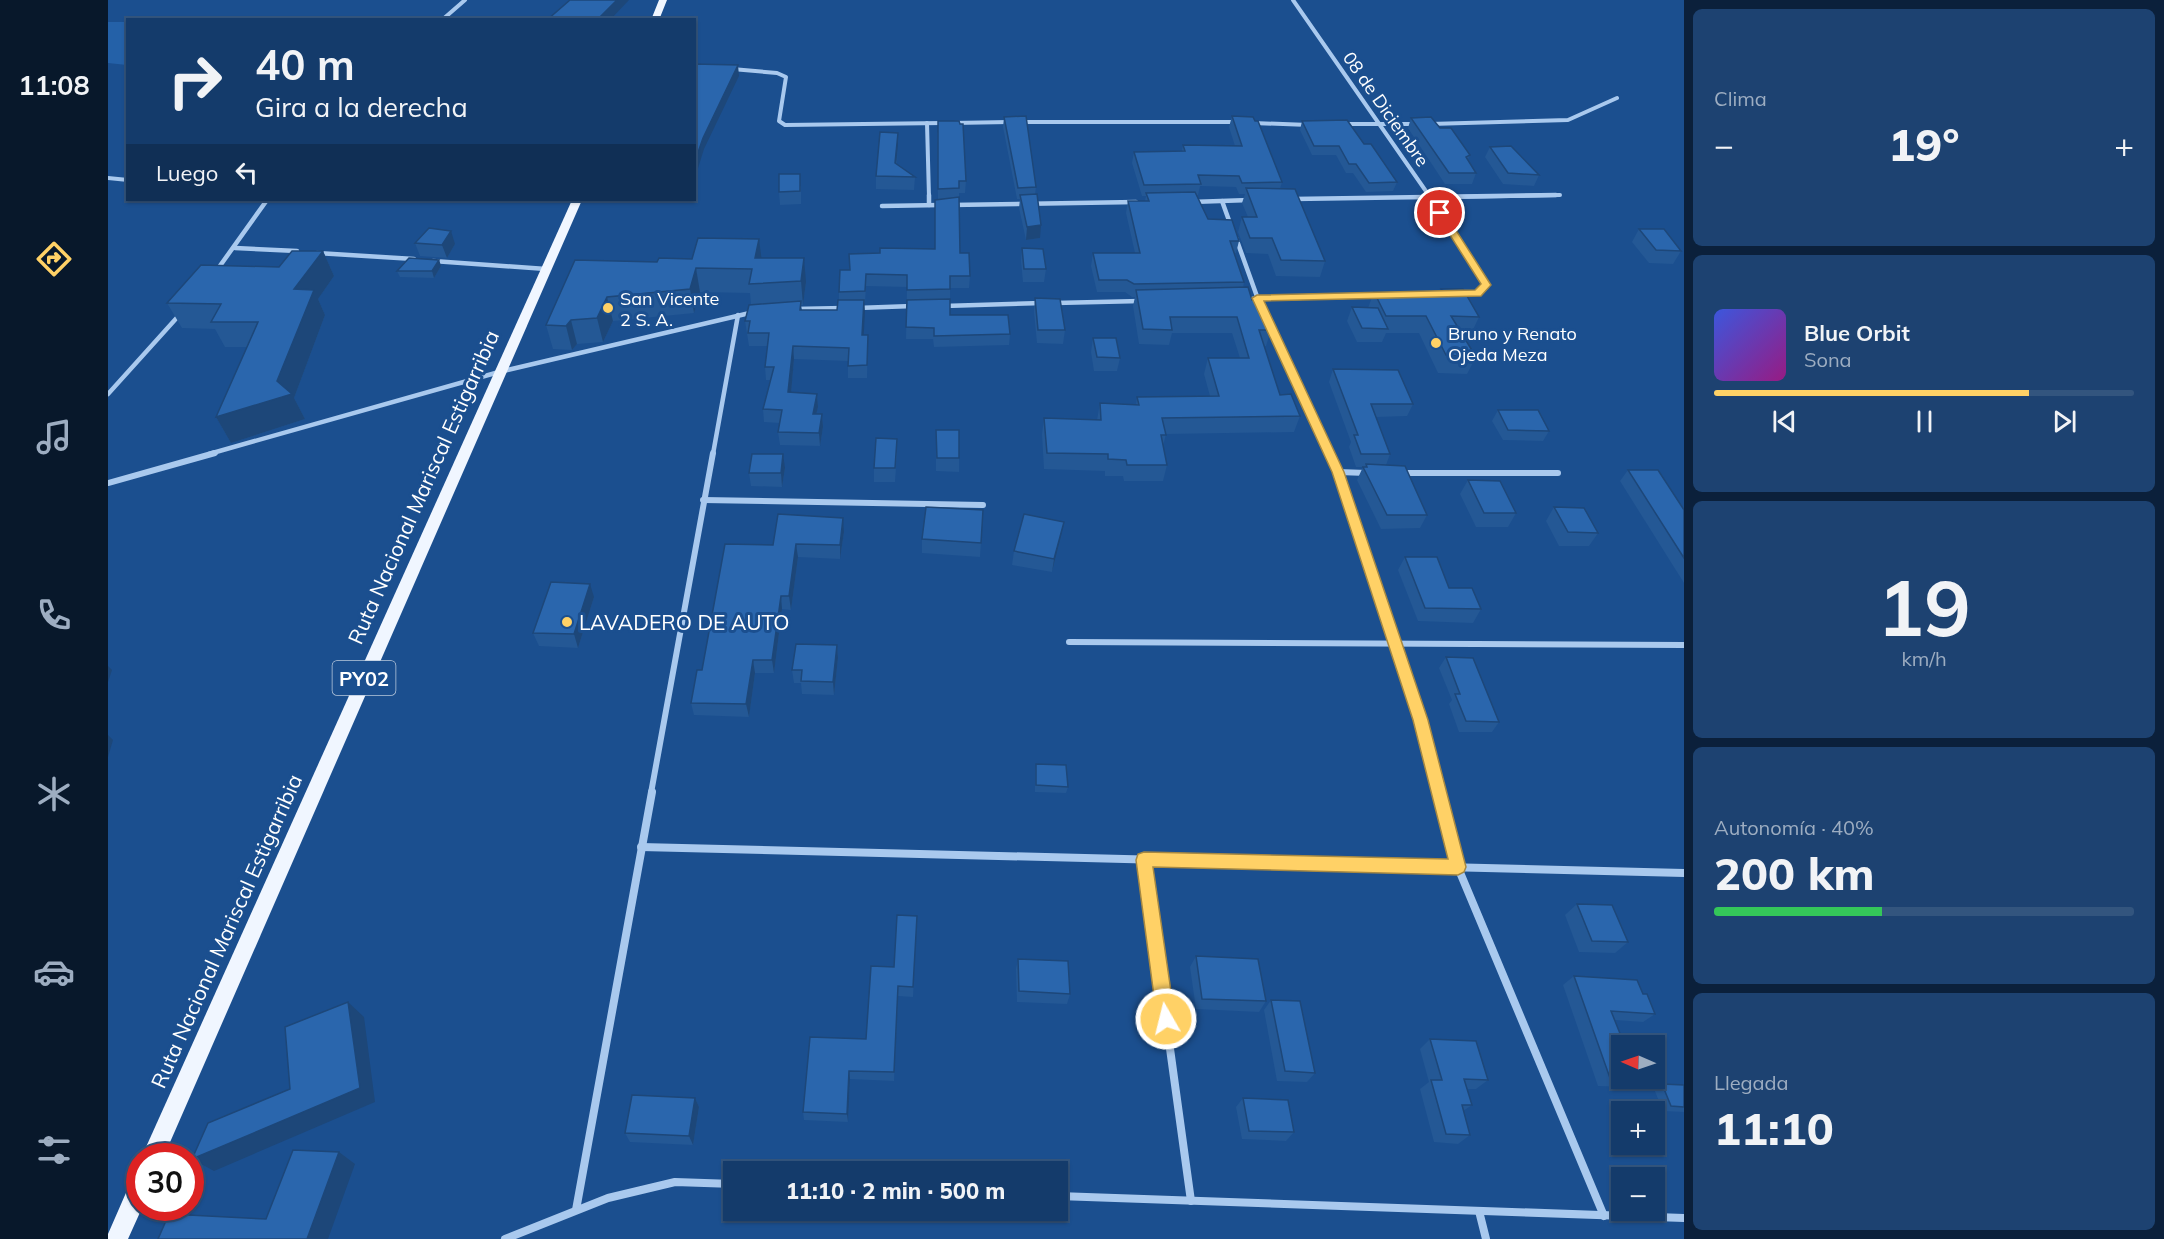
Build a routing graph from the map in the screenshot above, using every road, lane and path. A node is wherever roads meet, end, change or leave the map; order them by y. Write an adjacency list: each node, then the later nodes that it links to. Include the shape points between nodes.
1 (465, 0): 4 (street)
2 (663, 0): 5 (main road)
3 (1293, 0): 13 (street, 08 de Diciembre)
4 (444, 18)
5 (656, 18)
6 (730, 69): 9 (street, via 784,75 779,121 785,125)
7 (1617, 98): 13 (street, via 1568,120)
8 (1241, 122): 9 (street)
9 (927, 123): 25 (street)
10 (1252, 123): 11 (street)
11 (1318, 124)
12 (1339, 124): 13 (street)
13 (1380, 124): 16 (street, 08 de Diciembre)
14 (108, 178): 15 (street)
15 (126, 180)
16 (1429, 195): 17 (street); 18 (street); 34 (street, 08 de Diciembre, via 1486,285 1478,293)
17 (1560, 195)
18 (1291, 199)
19 (1257, 200): 22 (street)
20 (266, 201): 27 (street)
21 (577, 201): 32 (main road, Ruta Nacional Mariscal Estigarribia / PY02)
22 (1222, 201): 24 (street); 36 (street)
23 (1140, 202): 25 (street)
24 (1187, 202)
25 (929, 205): 26 (street)
26 (882, 206)
27 (235, 248): 28 (street); 33 (street)
28 (304, 252)
29 (315, 253): 30 (street)
30 (419, 260)
31 (431, 261): 32 (street)
32 (546, 269): 45 (main road, Ruta Nacional Mariscal Estigarribia / PY02)
33 (213, 275)
34 (1454, 294)
35 (1385, 296): 36 (street)
36 (1257, 298): 37 (street); 47 (street)
37 (1233, 299)
38 (1150, 301): 41 (street)
39 (190, 302): 46 (street)
40 (924, 306): 42 (street)
41 (936, 306)
42 (782, 309)
43 (759, 311): 44 (street)
44 (738, 315): 45 (street); 52 (street)
45 (500, 372): 51 (street); 61 (main road, Ruta Nacional Mariscal Estigarribia / PY02)
46 (108, 394)
47 (1338, 472): 48 (street); 55 (street)
48 (1372, 473)
49 (1395, 473): 50 (street)
50 (1558, 473)
51 (108, 483)
52 (703, 500): 53 (street); 57 (street)
53 (983, 505)
54 (1069, 642): 55 (street)
55 (1396, 644): 56 (street); 59 (street, via 1421,720)
56 (1684, 645)
57 (641, 847): 58 (street); 65 (street)
58 (1144, 860): 59 (street); 64 (street)
59 (1458, 867): 60 (street); 67 (street)
60 (1684, 873)
61 (159, 1143)
62 (723, 1184): 65 (street, via 675,1182)
63 (1068, 1196): 64 (street)
64 (1191, 1201): 66 (street)
65 (576, 1210): 71 (street)
66 (1479, 1211): 67 (street); 72 (street)
67 (1604, 1216): 68 (street)
68 (1684, 1218)
69 (126, 1219): 70 (main road)
70 (117, 1239)
71 (505, 1239)
72 (1486, 1239)

